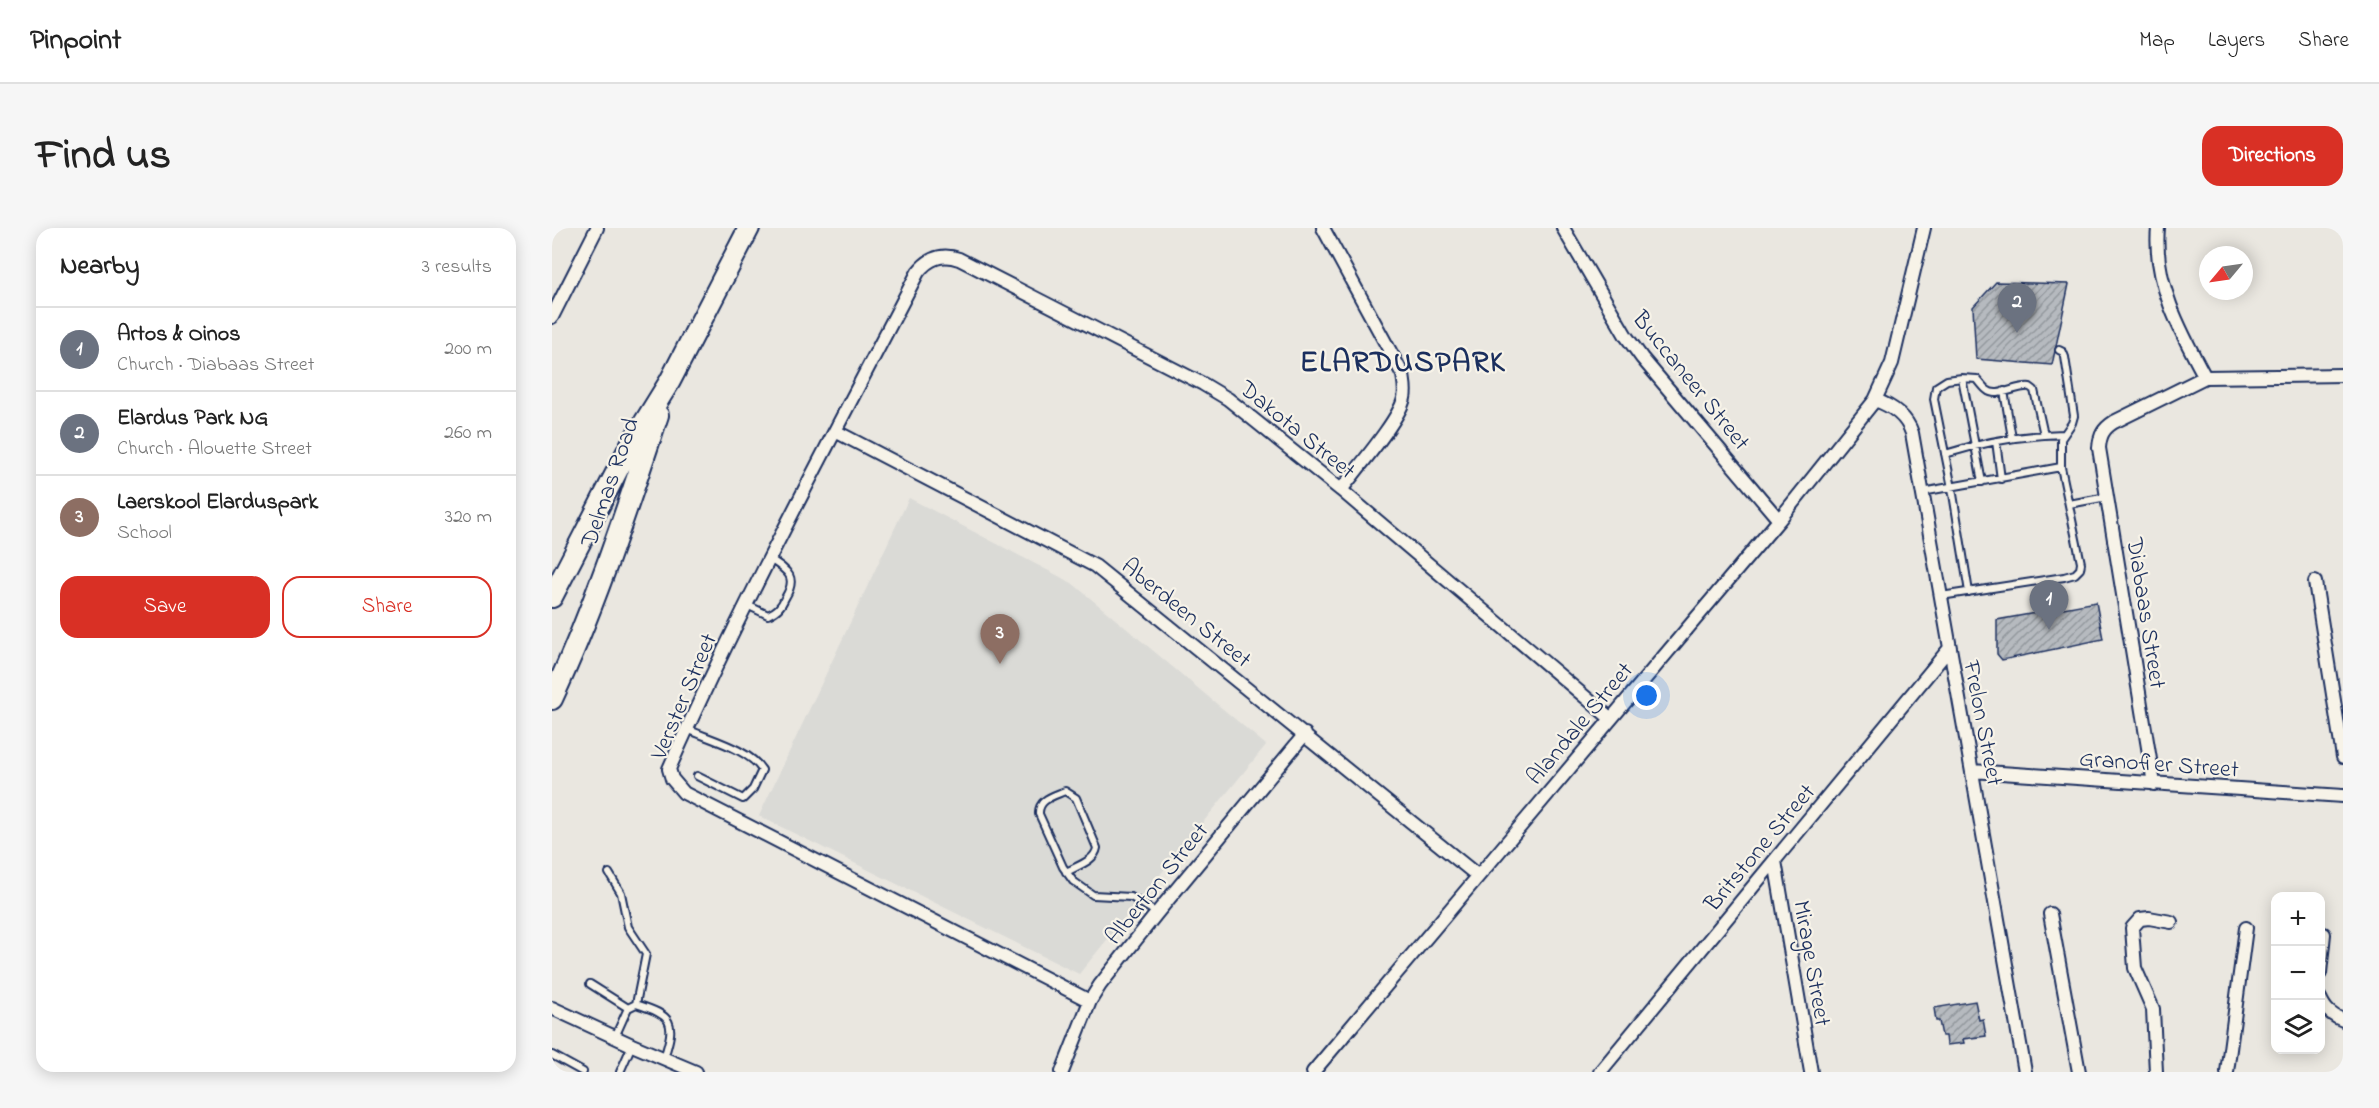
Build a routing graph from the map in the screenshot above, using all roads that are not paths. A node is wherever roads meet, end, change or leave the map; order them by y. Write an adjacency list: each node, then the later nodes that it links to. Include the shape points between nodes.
1 (597, 228): 8 (street)
2 (748, 228): 13 (main road, Delmas Road)
3 (1323, 228): 27 (street, via 1405,385 1397,414)
4 (1563, 228): 31 (street, Buccaneer Street, via 1642,358)
5 (1924, 228): 15 (street, Alandale Street, via 1892,363)
6 (2158, 228): 11 (street, via 2157,262 2163,285)
7 (918, 272): 16 (street, Verster Street); 27 (street, Dakota Street, via 934,258 959,259 1203,384 1228,399)
8 (552, 317)
9 (2059, 350): 17 (lane, via 2065,357 2074,416)
10 (2343, 375): 11 (street)
11 (2205, 376): 29 (street, Diabaas Street, via 2105,428 2099,448)
12 (1962, 378): 14 (lane, via 1977,379 1994,393); 21 (lane); 22 (lane, via 1940,382 1934,393)
13 (670, 381): 36 (main road, Delmas Road, via 631,444); 39 (main road, Delmas Road, via 606,571)
14 (2004, 391): 18 (lane, via 2027,386 2034,390); 19 (lane)
15 (1875, 400): 28 (street, Frelon Street, via 1891,406 1909,425); 31 (street, Alandale Street)
16 (835, 432): 32 (street, Verster Street); 42 (street, Aberdeen Street, via 1095,566)
17 (2063, 434): 18 (lane); 23 (lane)
18 (2044, 435): 19 (lane)
19 (2012, 438): 20 (lane)
20 (1995, 441): 21 (lane); 24 (lane)
21 (1975, 445): 22 (lane); 25 (lane)
22 (1945, 454): 26 (lane)
23 (2061, 467): 24 (lane); 30 (lane)
24 (2001, 479): 25 (lane)
25 (1982, 482): 26 (lane)
26 (1952, 488): 28 (lane); 34 (lane)
27 (1341, 490): 40 (street, Dakota Street)
28 (1922, 492): 35 (street, Frelon Street)
29 (2107, 497): 30 (lane); 46 (street, Diabaas Street)
30 (2069, 504): 34 (lane, via 2081,563 2075,574)
31 (1779, 520): 40 (street, Alandale Street)
32 (770, 559): 37 (street, Verster Street); 37 (lane, via 789,574 790,590 780,609 768,615)
33 (2315, 582): 43 (street)
34 (1968, 592): 35 (lane)
35 (1940, 596): 38 (street, Frelon Street)
36 (552, 597)
37 (747, 605): 41 (street, Verster Street)
38 (1949, 649): 44 (street, Frelon Street); 48 (street, Britstone Street)
39 (552, 699)
40 (1610, 718): 51 (street, Alandale Street)
41 (687, 729): 45 (lane, via 719,741 762,770 743,799); 58 (street, Verster Street, via 669,769 684,793)
42 (1305, 734): 51 (street, Aberdeen Street); 52 (street, Alberton Street)
43 (2343, 757)
44 (1972, 771): 46 (street, Granofier Street); 74 (street, Frelon Street)
45 (697, 776)
46 (2154, 784): 47 (street, Granofier Street)
47 (2343, 796)
48 (1775, 861): 72 (street, Britstone Street); 73 (street, Mirage Street)
49 (1066, 872): 49 (lane, via 1038,808 1041,802 1065,791 1076,798 1097,848 1092,858); 52 (lane, via 1093,896 1131,897)
50 (609, 873): 59 (lane, via 621,893 628,927 646,954)
51 (1478, 876): 71 (street, Alandale Street)
52 (1157, 913): 58 (street, Alberton Street)
53 (2050, 914): 75 (street)
54 (2170, 922): 76 (street, via 2149,918 2136,921 2132,928 2135,968 2153,1010)
55 (2246, 928): 77 (street)
56 (590, 984): 61 (lane)
57 (2321, 1000): 62 (street, via 2332,1015)
58 (1090, 1001): 70 (street, Alberton Street)
59 (636, 1004): 61 (lane); 66 (lane, via 660,1012 669,1022 671,1036)
60 (552, 1008): 63 (street)
61 (628, 1008): 63 (lane)
62 (2343, 1020)
63 (615, 1037): 64 (street)
64 (632, 1045): 66 (street); 69 (lane)
65 (552, 1055): 68 (lane)
66 (664, 1059): 67 (street)
67 (692, 1071)
68 (583, 1072)
69 (620, 1072)
70 (1062, 1072)
71 (1313, 1072)
72 (1600, 1072)
73 (1811, 1072)
74 (2025, 1072)
75 (2079, 1072)
76 (2156, 1072)
77 (2227, 1072)

